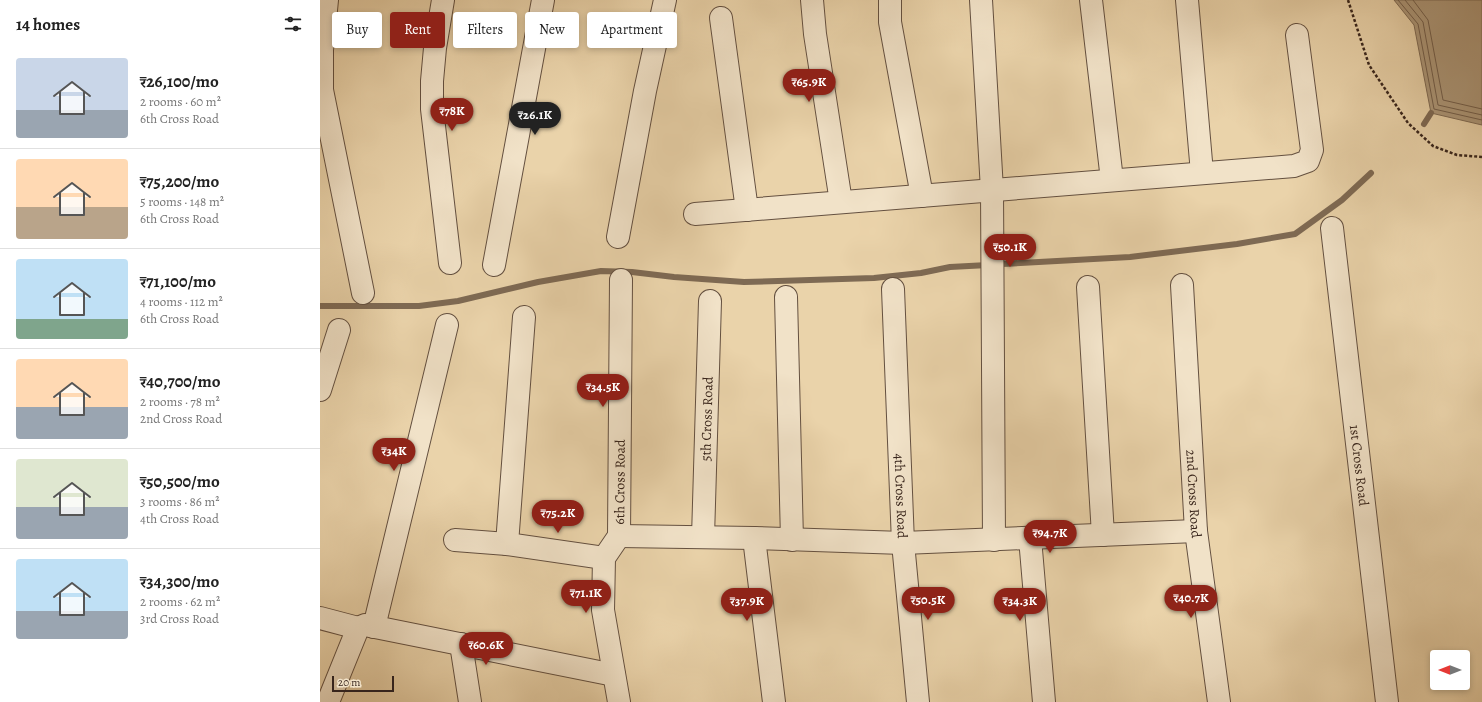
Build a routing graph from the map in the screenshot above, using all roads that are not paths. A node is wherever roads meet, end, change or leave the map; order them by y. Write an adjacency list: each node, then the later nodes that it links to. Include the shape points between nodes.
1 (328, 0): 27 (street, via 322,50 322,90)
2 (443, 0): 21 (street, via 435,48 432,109)
3 (543, 0): 22 (street)
4 (665, 0): 20 (street)
5 (812, 0): 16 (street)
6 (890, 0): 15 (street, via 890,22)
7 (981, 0): 14 (street)
8 (1091, 0): 13 (street)
9 (1187, 0): 12 (street)
10 (721, 18): 17 (street)
11 (1297, 35): 12 (street, via 1312,150 1308,161 1294,166)
12 (1202, 174): 13 (street)
13 (1112, 180): 14 (street)
14 (992, 190): 15 (street); 42 (street)
15 (922, 196): 16 (street)
16 (841, 202): 17 (street)
17 (747, 210): 18 (street)
18 (695, 214)
19 (1332, 228): 57 (street, 1st Cross Road)
20 (618, 237)
21 (450, 263)
22 (494, 265)
23 (621, 280): 36 (street, 6th Cross Road)
24 (1182, 285): 34 (street, 2nd Cross Road)
25 (1088, 287): 35 (street)
26 (893, 289): 44 (street, 4th Cross Road)
27 (363, 293)
28 (786, 297): 41 (street)
29 (710, 301): 37 (street, 5th Cross Road)
30 (524, 317): 43 (street)
31 (447, 325): 47 (street)
32 (339, 330): 33 (street)
33 (320, 390)
34 (1196, 531): 35 (street); 56 (street, 2nd Cross Road)
35 (1103, 535): 39 (street)
36 (619, 536): 37 (street); 45 (street, 6th Cross Road)
37 (703, 537): 38 (street)
38 (754, 538): 41 (street); 53 (street)
39 (1030, 538): 42 (street); 55 (street)
40 (455, 540): 43 (street)
41 (792, 540): 44 (street)
42 (994, 540): 44 (street)
43 (507, 544): 45 (street)
44 (903, 544): 54 (street, 4th Cross Road)
45 (604, 558): 49 (street, via 603,610)
46 (320, 618): 47 (street)
47 (366, 627): 48 (street); 50 (street)
48 (461, 644): 49 (street); 51 (street)
49 (614, 675): 52 (street)
50 (328, 702)
51 (470, 702)
52 (619, 702)
53 (774, 702)
54 (918, 702)
55 (1044, 702)
56 (1219, 702)
57 (1387, 702)

